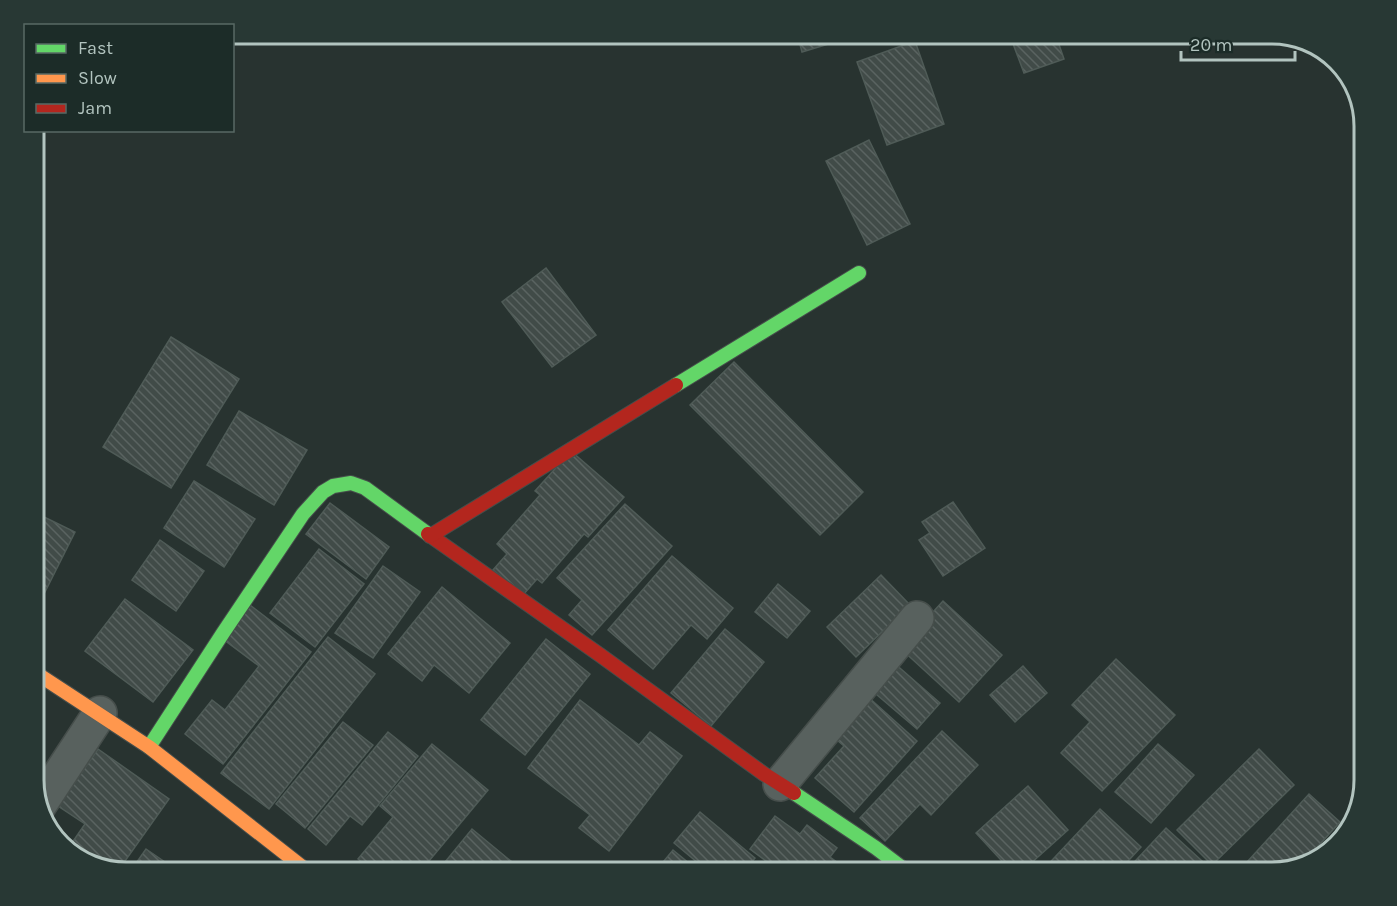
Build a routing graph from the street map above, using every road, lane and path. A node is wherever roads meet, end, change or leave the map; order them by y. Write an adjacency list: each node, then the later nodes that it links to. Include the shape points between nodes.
1 (859, 273): 2 (main road)
2 (430, 536): 6 (main road, via 366,488 351,483 323,492 303,514); 7 (main road)
3 (917, 618): 7 (street)
4 (44, 677): 5 (main road)
5 (99, 713): 6 (main road); 8 (street)
6 (149, 747): 9 (main road)
7 (780, 784): 10 (main road)
8 (45, 796)
9 (296, 862)
10 (894, 862)

